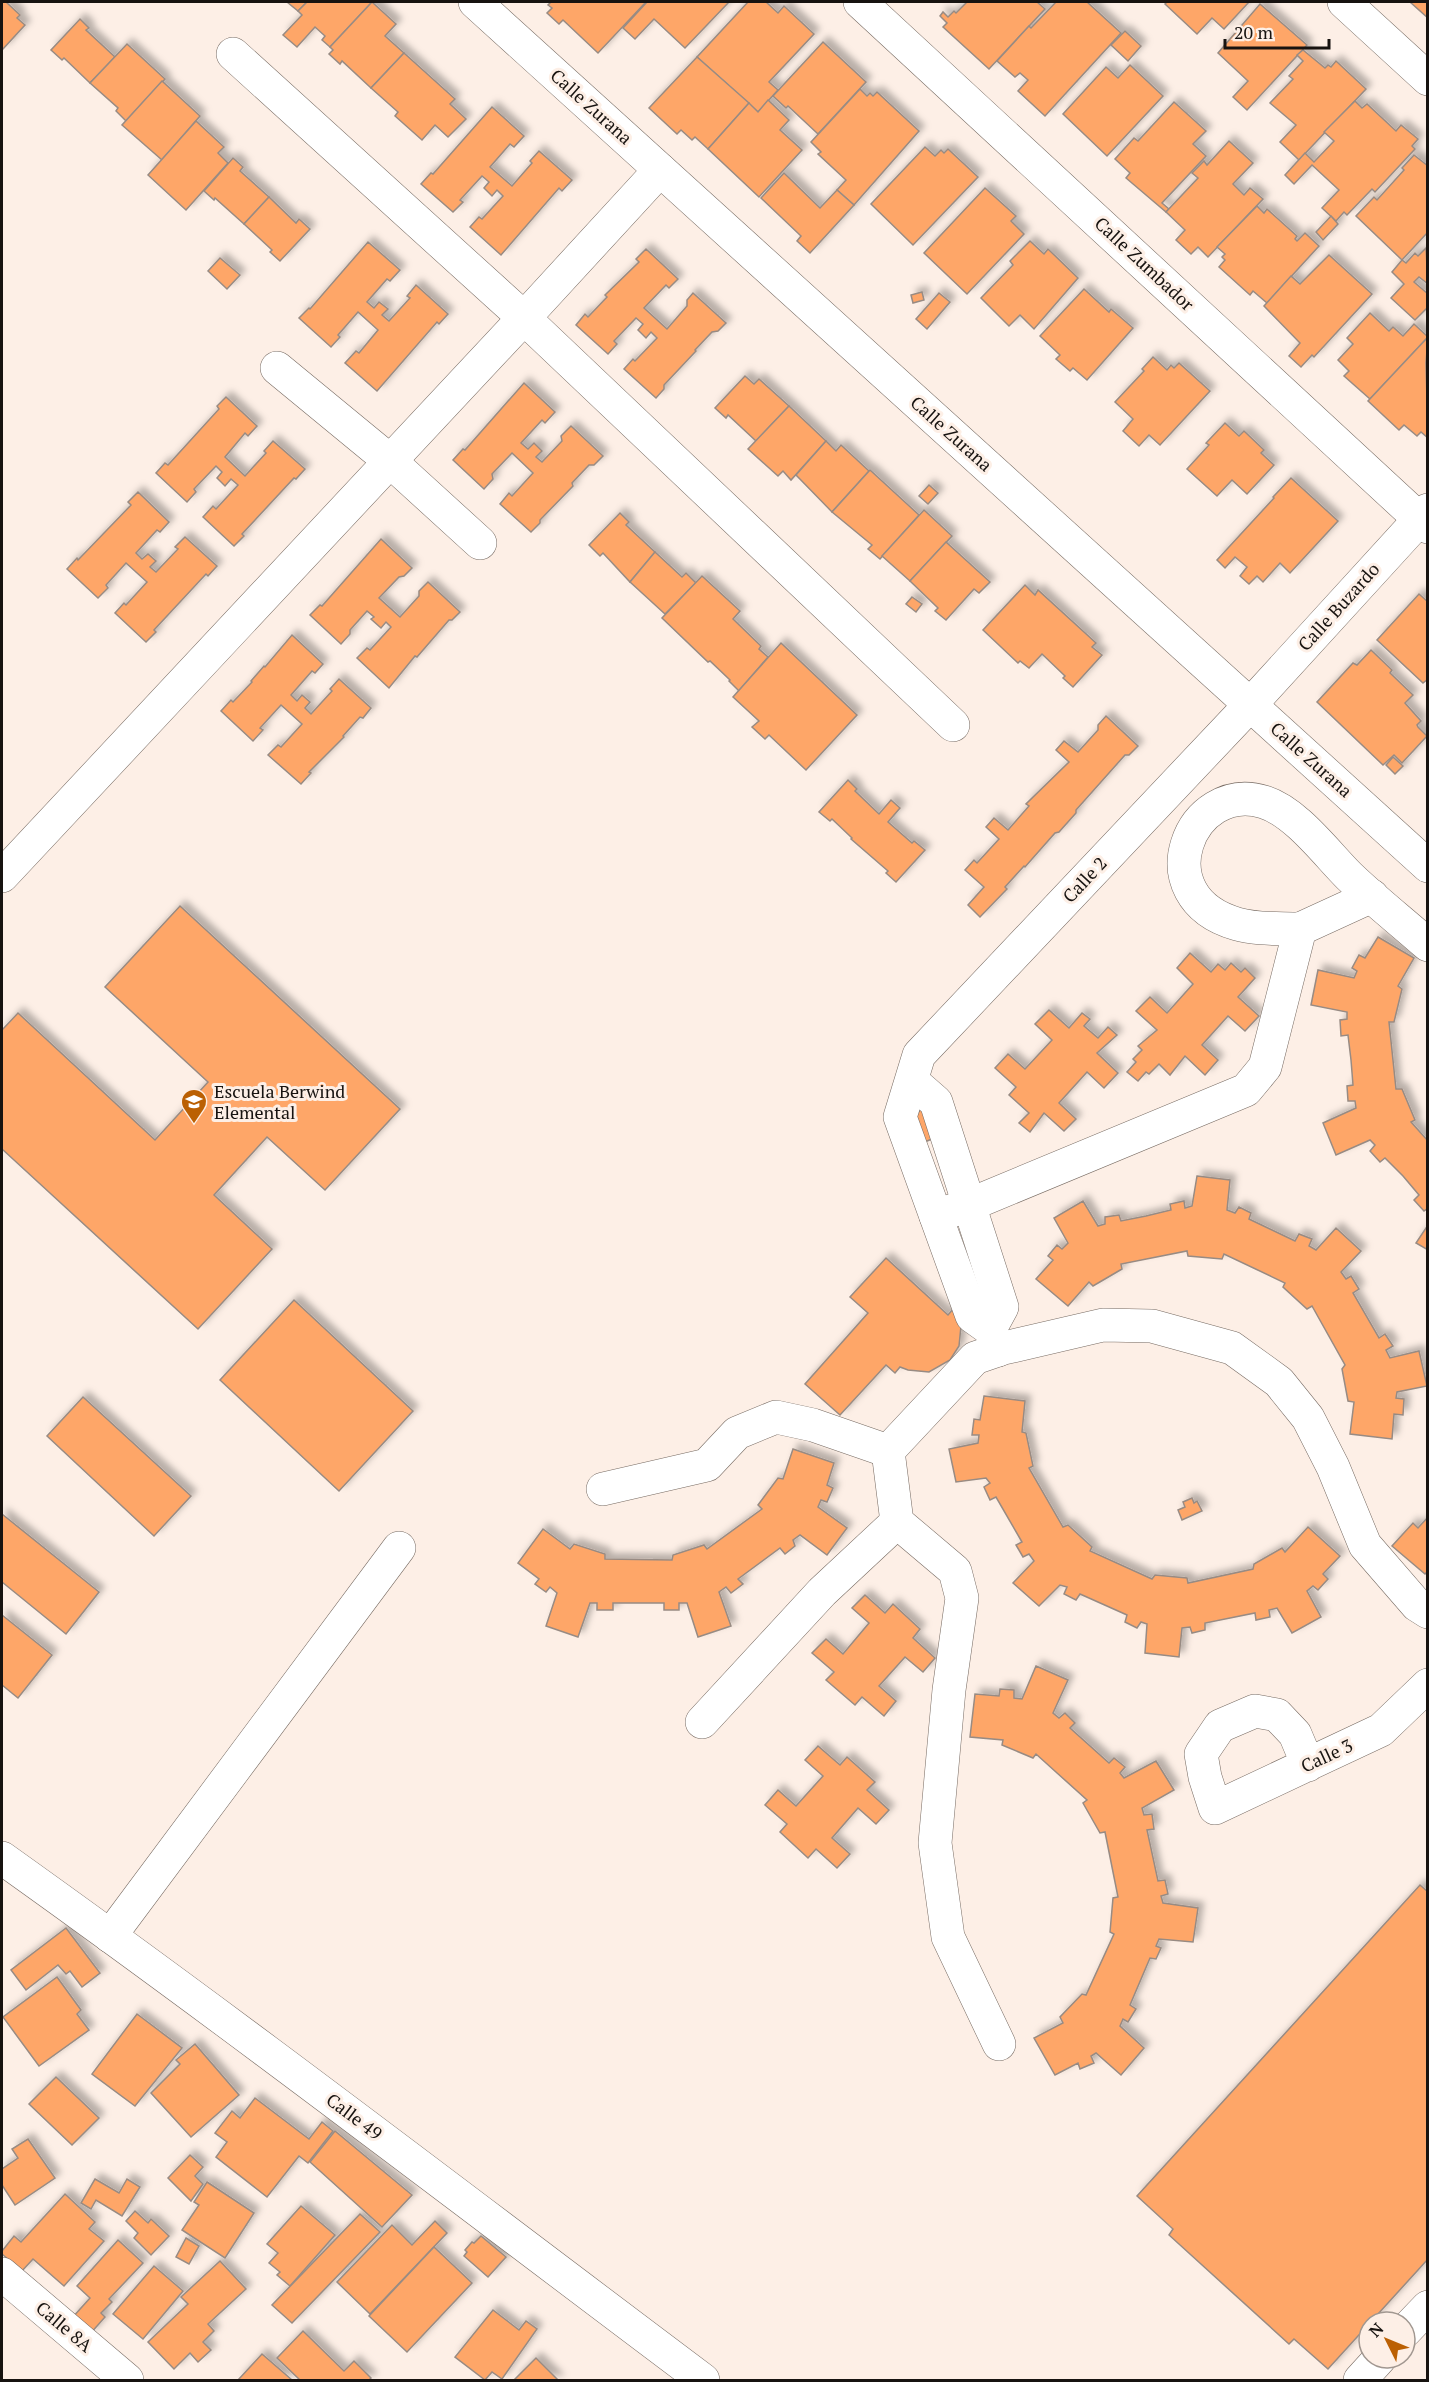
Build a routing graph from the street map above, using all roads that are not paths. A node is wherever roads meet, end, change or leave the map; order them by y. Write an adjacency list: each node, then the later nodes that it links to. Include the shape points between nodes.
1 (475, 2): 6 (street, Calle Zurana)
2 (861, 2): 10 (street, Calle Zumbador)
3 (1344, 2): 5 (street)
4 (233, 54): 7 (street)
5 (1428, 79)
6 (660, 170): 7 (street); 12 (street, Calle Zurana)
7 (524, 318): 9 (street); 13 (street)
8 (277, 368): 9 (street)
9 (390, 460): 11 (street); 15 (street)
10 (1425, 518): 12 (street, Calle Buzardo)
11 (480, 543)
12 (1250, 705): 14 (street, Calle Zurana); 19 (street, Calle 2)
13 (953, 725)
14 (1428, 866)
15 (2, 876)
16 (1372, 896): 17 (street); 17 (street, via 1302,827 1264,802 1223,803 1206,814 1191,834 1184,856 1185,879 1197,900 1216,916 1237,925); 18 (street)
17 (1300, 929): 20 (street, via 1265,1067 1246,1090)
18 (1428, 945)
19 (915, 1068): 20 (street, via 936,1102); 21 (street, via 900,1117)
20 (969, 1205): 21 (street); 22 (street, via 1002,1307)
21 (936, 1216): 22 (street, via 972,1316)
22 (994, 1340): 23 (street); 27 (street, via 1102,1325 1152,1326 1232,1348 1279,1382 1308,1418 1365,1545 1417,1605)
23 (888, 1451): 24 (street, via 813,1425 776,1417 737,1433 707,1465); 25 (street)
24 (603, 1489)
25 (897, 1522): 29 (street, via 822,1592); 33 (street, via 955,1570 962,1598 935,1843 948,1937)
26 (399, 1548): 32 (street)
27 (1428, 1612)
28 (1428, 1685): 30 (street, Calle 3, via 1381,1730)
29 (702, 1722)
30 (1308, 1765): 30 (street, Calle 3, via 1215,1808 1201,1754 1220,1726 1255,1711 1277,1715 1295,1734)
31 (2, 1858): 32 (street, Calle 49)
32 (110, 1936): 38 (street, Calle 49)
33 (999, 2044)
34 (2, 2274): 37 (street, Calle 8A)
35 (1428, 2307): 36 (street)
36 (1417, 2318)
37 (127, 2380)
38 (703, 2380)

